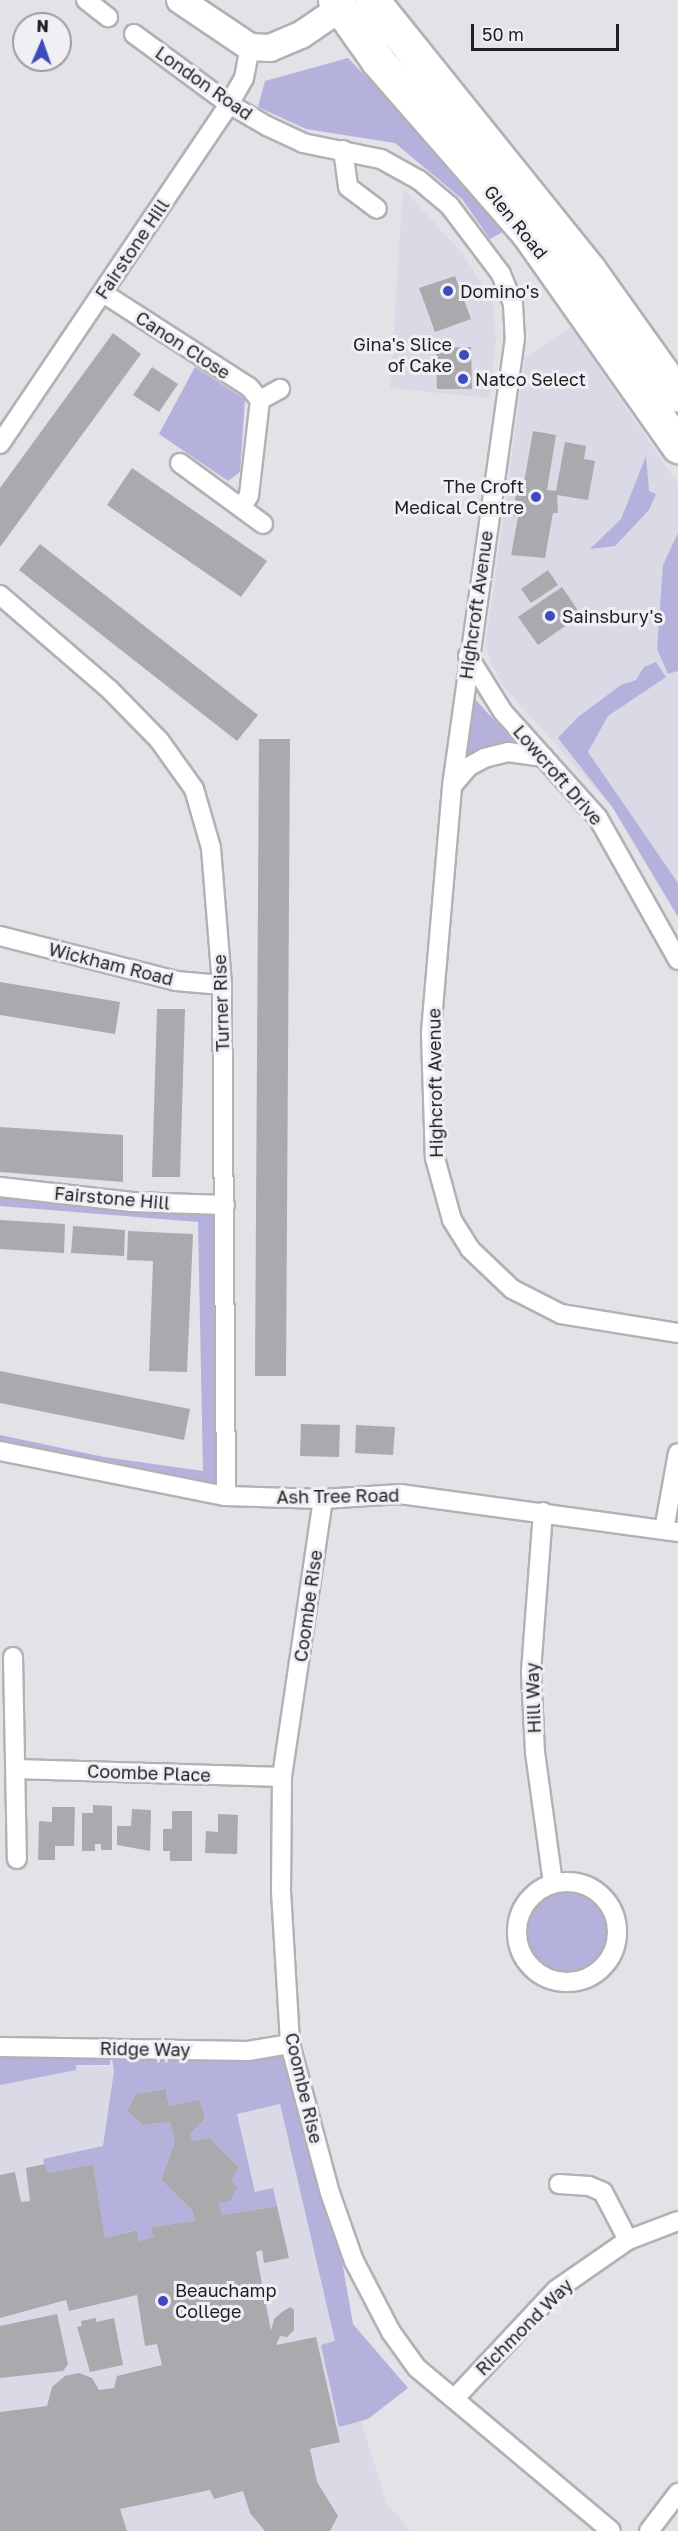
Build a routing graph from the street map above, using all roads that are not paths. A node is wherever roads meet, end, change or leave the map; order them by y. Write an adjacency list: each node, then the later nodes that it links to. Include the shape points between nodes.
1 (86, 0): 4 (street)
2 (180, 0): 6 (main road)
3 (352, 1): 6 (main road, via 286,43 270,48); 12 (highway, Glen Road, via 589,270); 15 (highway, Glen Road, via 381,29 374,54 528,232)
4 (108, 17)
5 (134, 34): 7 (street, London Road)
6 (250, 47): 7 (street, Fairstone Hill, via 244,78)
7 (229, 104): 8 (street, London Road, via 303,143); 10 (street, Fairstone Hill)
8 (343, 150): 9 (street, via 348,187); 20 (street, Highcroft Avenue, via 393,164 449,205 501,274 513,304 515,338)
9 (377, 209)
10 (103, 293): 13 (street, Canon Close, via 249,387); 14 (street, Fairstone Hill)
11 (280, 389): 13 (street)
12 (678, 395)
13 (260, 400): 17 (street, via 249,495)
14 (0, 444)
15 (678, 446)
16 (180, 463): 17 (street)
17 (242, 507): 18 (street)
18 (263, 524)
19 (0, 595): 25 (street, Turner Rise, via 110,690 159,740 194,789 211,848)
20 (468, 656): 21 (street, Lowcroft Drive, via 503,712); 22 (street, Highcroft Avenue)
21 (544, 757): 22 (street, via 508,752 484,758 468,767); 24 (street, Lowcroft Drive, via 598,818)
22 (452, 787): 28 (street, Highcroft Avenue, via 431,1034 435,1158 452,1220 488,1270 535,1304 586,1320)
23 (0, 936): 25 (street, Wickham Road, via 176,981)
24 (678, 960)
25 (222, 985): 27 (street, Turner Rise)
26 (0, 1187): 27 (street, Fairstone Hill, via 132,1202)
27 (225, 1205): 31 (street, Turner Rise)
28 (678, 1333)
29 (0, 1451): 31 (street, Ash Tree Road)
30 (678, 1453): 34 (street)
31 (226, 1496): 32 (street, Ash Tree Road)
32 (324, 1499): 33 (street, Ash Tree Road, via 400,1494); 37 (street, Coombe Rise)
33 (543, 1512): 34 (street, Ash Tree Road); 39 (street, Hill Way, via 531,1672 535,1752)
34 (671, 1531)
35 (14, 1657): 36 (street)
36 (16, 1768): 37 (street, Coombe Place); 38 (street)
37 (282, 1777): 40 (street, Coombe Rise, via 281,1891)
38 (17, 1859)
39 (553, 1883): 39 (street, via 589,1888 612,1910 616,1942 611,1957 587,1978 554,1981 527,1962 519,1948 520,1914 529,1900)
40 (290, 2044): 41 (street, Ridge Way, via 248,2051); 45 (street, Coombe Rise, via 330,2193 354,2261 390,2332 417,2368)
41 (0, 2046)
42 (559, 2184): 44 (street, via 589,2186 603,2192)
43 (678, 2221): 44 (street, Richmond Way)
44 (628, 2240): 45 (street, Richmond Way, via 556,2290)
45 (455, 2398): 47 (street, Coombe Rise)
46 (678, 2493): 48 (street)
47 (611, 2531)
48 (649, 2531)

